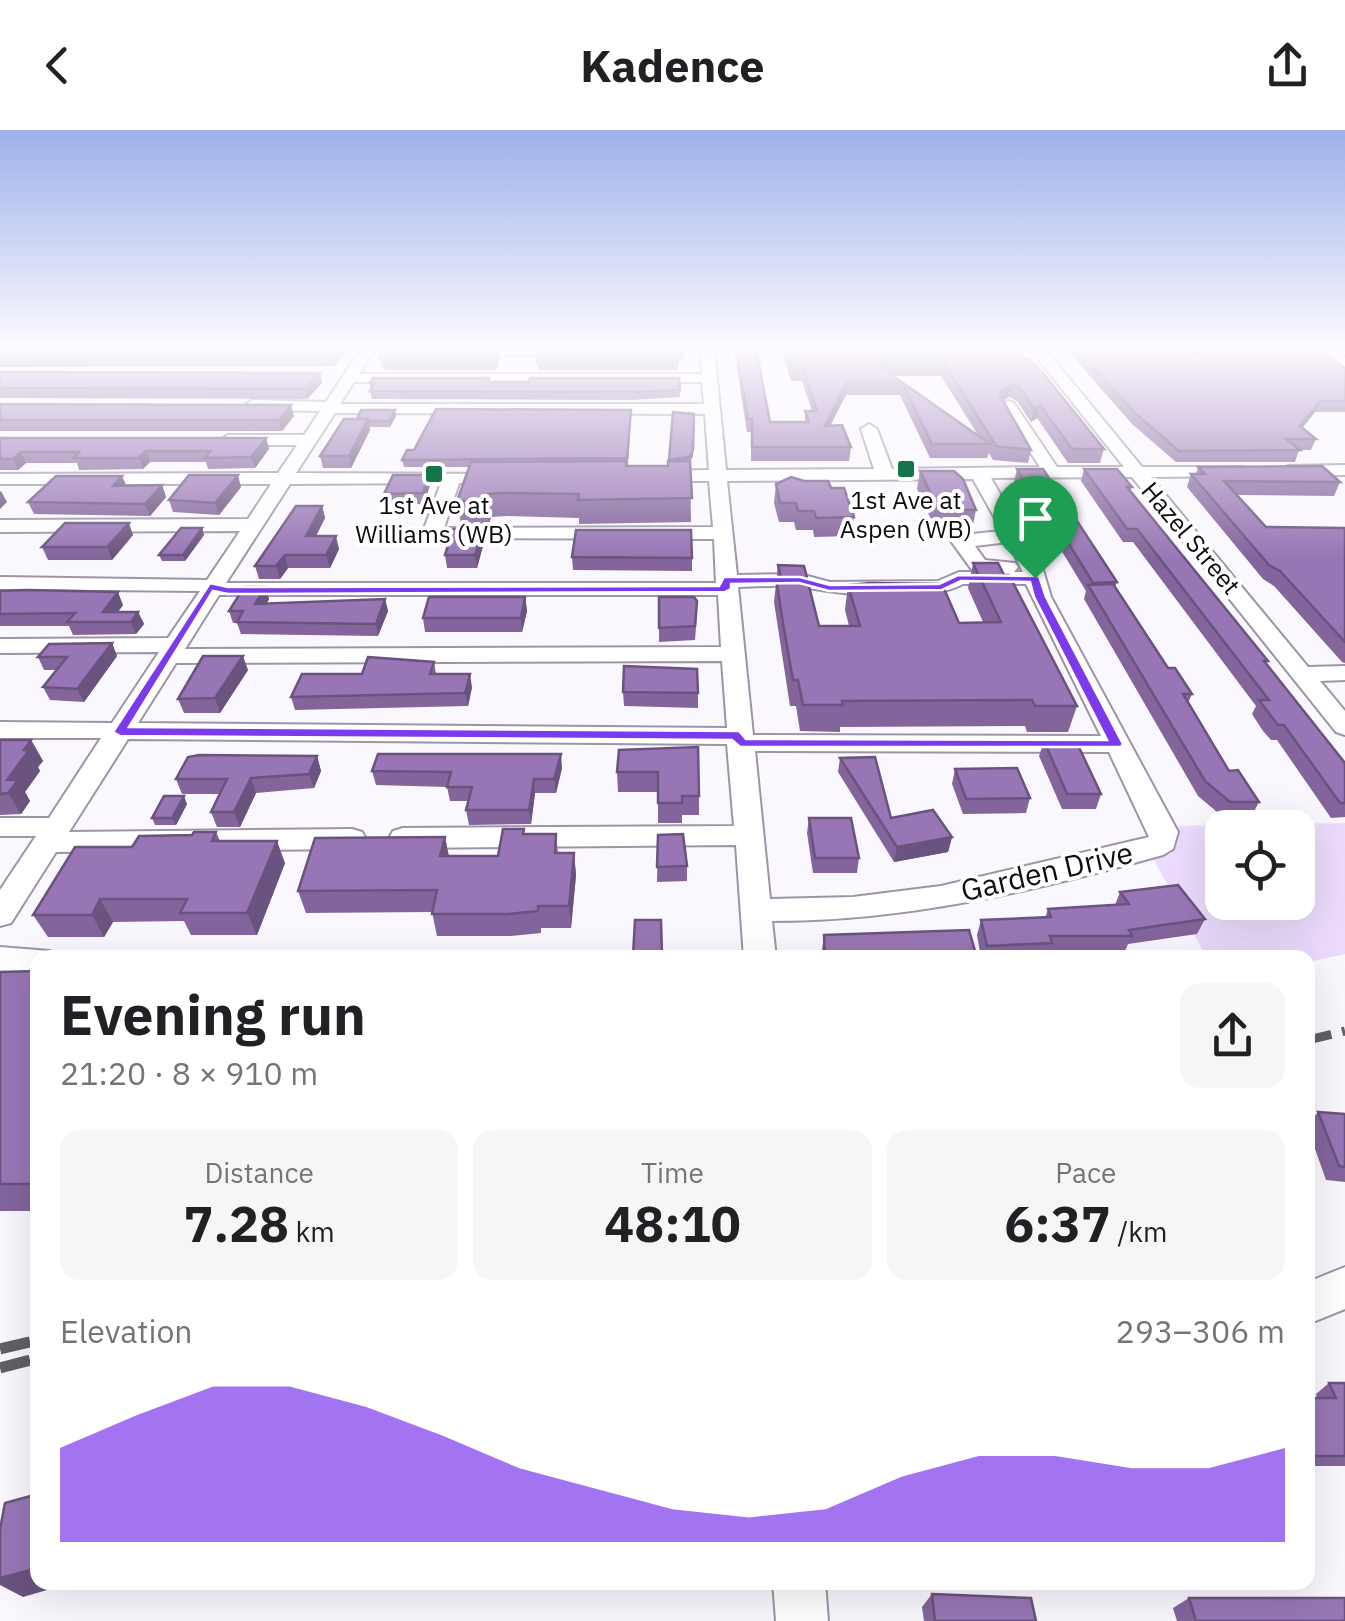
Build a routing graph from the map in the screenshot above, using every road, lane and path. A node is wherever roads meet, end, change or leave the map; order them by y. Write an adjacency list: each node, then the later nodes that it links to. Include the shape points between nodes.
1 (321, 419): 7 (street)
2 (714, 419): 14 (street)
3 (1016, 419): 11 (street)
4 (1093, 419): 9 (street, Hazel Street)
5 (869, 429): 12 (street)
6 (212, 440): 7 (street)
7 (308, 440): 18 (street)
8 (1345, 470): 9 (street)
9 (1136, 471): 11 (street); 31 (street, Hazel Street)
10 (979, 473): 11 (street); 12 (street); 22 (street, Garden Drive)
11 (1052, 473)
12 (885, 474): 14 (street)
13 (626, 476): 14 (street)
14 (716, 476): 21 (street)
15 (452, 478): 16 (street); 18 (street); 21 (street, via 432,534)
16 (529, 478)
17 (0, 479): 18 (street)
18 (282, 479): 19 (street)
19 (250, 524): 20 (street); 26 (street)
20 (0, 526)
21 (721, 533): 25 (street)
22 (1014, 536): 23 (street, Garden Drive); 23 (street, via 961,541 980,566)
23 (1033, 572): 25 (street, via 958,578 942,587 829,588 800,580); 36 (street, Garden Drive)
24 (0, 582): 26 (street)
25 (725, 585): 26 (street); 29 (street)
26 (210, 586): 28 (street)
27 (0, 646): 28 (street)
28 (172, 650): 29 (street); 34 (street)
29 (732, 654): 35 (street)
30 (1345, 673): 31 (street)
31 (1302, 674): 32 (street, Hazel Street)
32 (1345, 727)
33 (0, 730): 34 (street)
34 (120, 732): 35 (street); 38 (street)
35 (739, 739): 36 (street); 39 (street)
36 (1116, 744): 40 (street, Garden Drive, via 1164,832 1153,848 913,902)
37 (0, 826): 38 (street)
38 (52, 834): 39 (street); 41 (street)
39 (750, 835): 40 (street)
40 (756, 910): 42 (street)
41 (0, 915)
42 (759, 950)
43 (0, 959): 44 (street)
44 (30, 960)
45 (1345, 1288): 46 (street)
46 (1315, 1300)
47 (800, 1590): 48 (street)
48 (802, 1621)

